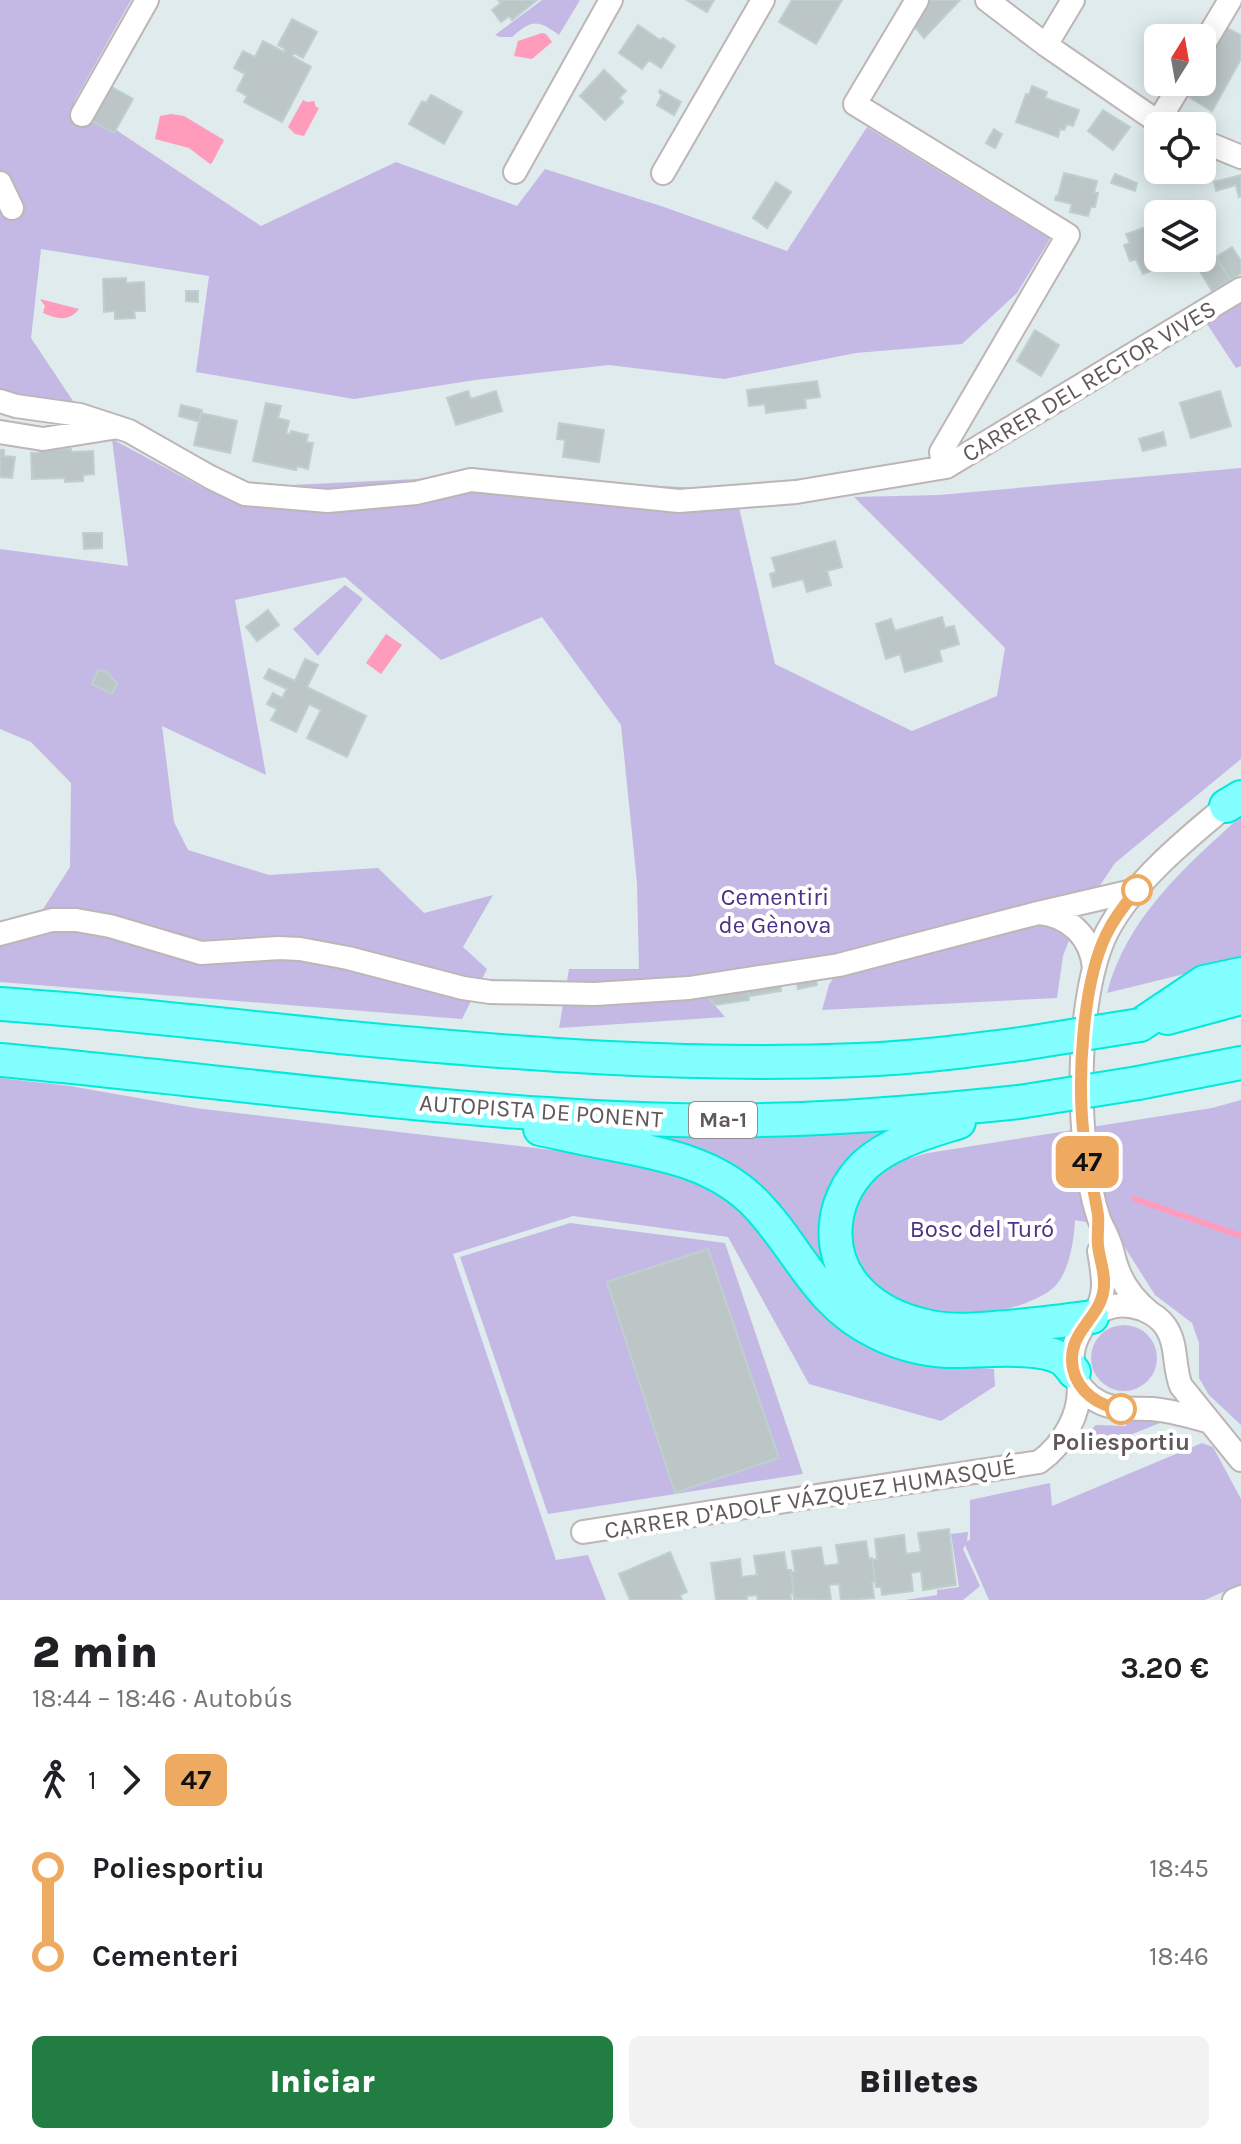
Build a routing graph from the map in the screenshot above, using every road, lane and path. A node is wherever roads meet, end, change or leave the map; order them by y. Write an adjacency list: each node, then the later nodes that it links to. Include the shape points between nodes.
1 (147, 0): 11 (street)
2 (611, 0): 14 (street)
3 (763, 0): 15 (street)
4 (917, 0): 22 (street, via 855,104 1068,235 941,452)
5 (987, 0): 9 (street)
6 (1073, 0): 9 (street)
7 (1230, 0): 8 (street)
8 (1216, 24)
9 (1046, 45): 10 (street)
10 (1145, 112)
11 (82, 115)
12 (1216, 147): 13 (street)
13 (1241, 157)
14 (515, 172)
15 (663, 173)
16 (0, 183): 17 (street)
17 (12, 208)
18 (1241, 289): 22 (street, CARRER DEL RECTOR VIVES)
19 (0, 401): 20 (street, CARRER DEL RECTOR VIVES)
20 (117, 427): 21 (street, via 43,439); 22 (street, CARRER DEL RECTOR VIVES, via 245,494 328,501 416,493 471,480 679,501 796,492)
21 (0, 432)
22 (946, 467)
23 (1236, 799): 24 (street)
24 (1137, 890): 25 (street); 27 (street, via 1108,930)
25 (1038, 913): 26 (street, via 839,965 689,988 595,994 463,988 300,949 201,953 76,920 52,920); 27 (street, via 1073,925 1091,951)
26 (0, 934)
27 (1094, 970): 36 (street, via 1082,1103)
28 (1241, 974): 31 (highway, via 1204,982)
29 (1241, 998): 31 (highway)
30 (0, 1004): 31 (highway, bridge, via 519,1052 694,1061 948,1054)
31 (1140, 1025)
32 (0, 1060): 35 (highway, AUTOPISTA DE PONENT / Ma-1)
33 (1241, 1063): 34 (highway, Ma-1, bridge)
34 (1019, 1102): 35 (highway, AUTOPISTA DE PONENT / Ma-1, via 889,1115 747,1120 616,1118); 38 (highway, via 910,1139 866,1165 838,1209 835,1241 840,1260 854,1286 871,1302 924,1326 967,1330)
35 (428, 1105): 40 (highway, via 702,1167 751,1199 825,1294 877,1333 944,1351 1045,1353 1061,1358)
36 (1099, 1218): 37 (street, via 1121,1278); 38 (street, via 1104,1281)
37 (1150, 1313): 38 (street, via 1120,1306); 39 (street, via 1173,1339)
38 (1092, 1317): 40 (street, via 1072,1351)
39 (1175, 1366): 41 (street, via 1165,1389 1149,1403); 42 (street, via 1181,1386)
40 (1076, 1377): 41 (street, via 1101,1404); 43 (street, CARRER D'ADOLF VÁZQUEZ HUMASQUÉ, via 1076,1411)
41 (1124, 1408): 42 (street); 43 (street, via 1091,1414)
42 (1207, 1421): 44 (street)
43 (1062, 1438): 45 (street, CARRER D'ADOLF VÁZQUEZ HUMASQUÉ, via 1039,1462)
44 (1241, 1460)
45 (583, 1532)
46 (1241, 1597): 47 (street)
47 (1234, 1600)

